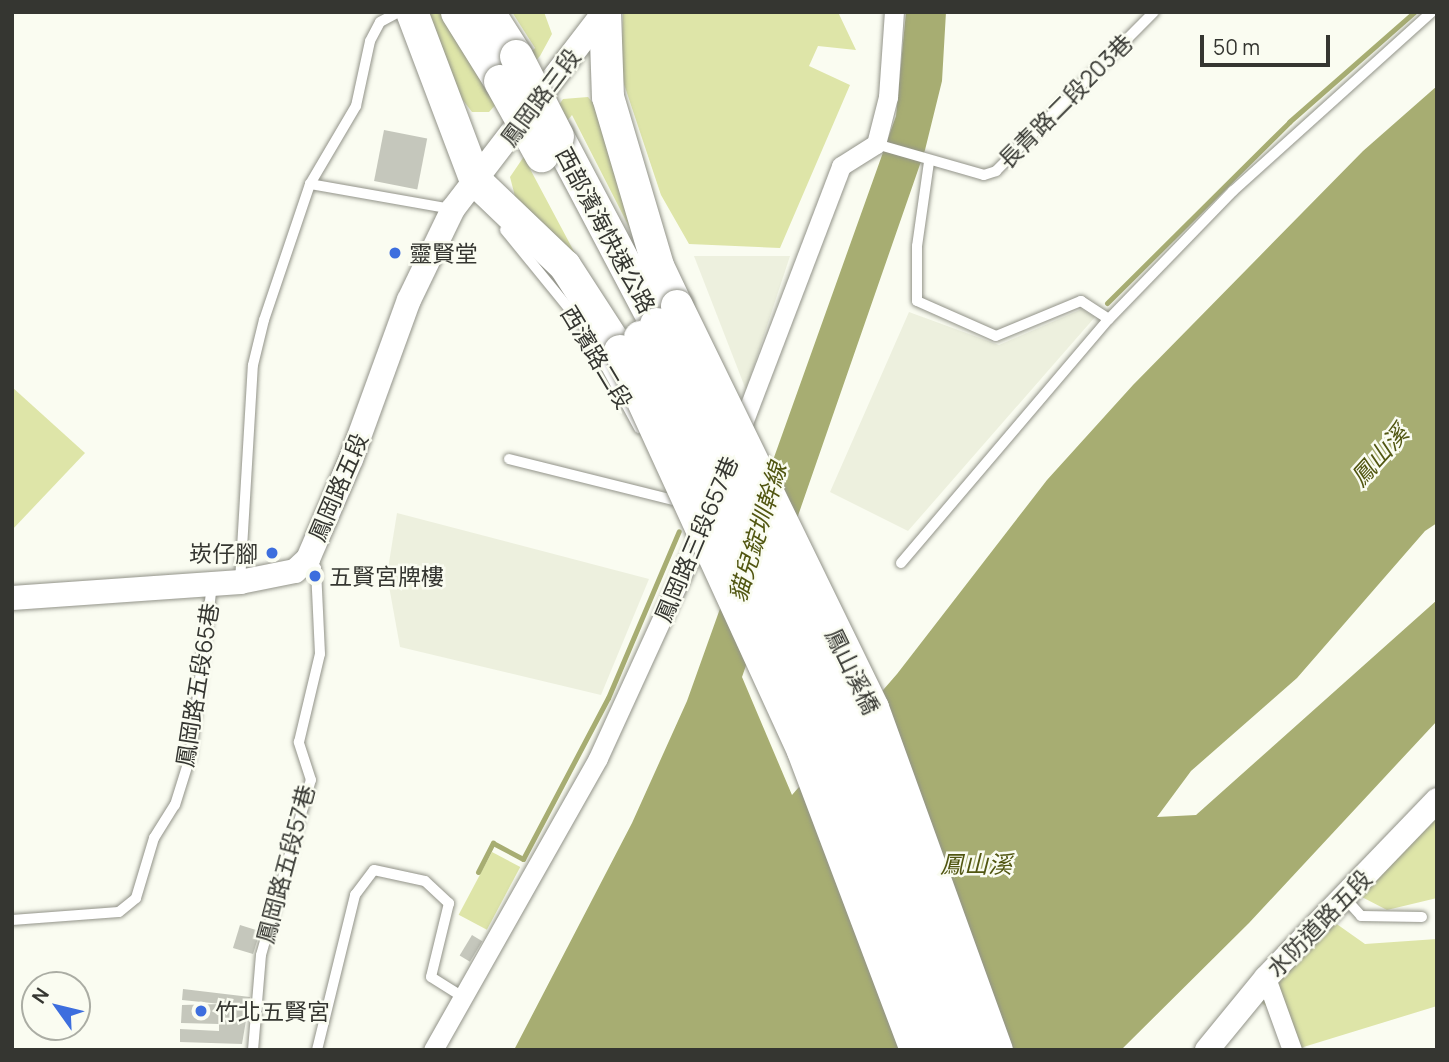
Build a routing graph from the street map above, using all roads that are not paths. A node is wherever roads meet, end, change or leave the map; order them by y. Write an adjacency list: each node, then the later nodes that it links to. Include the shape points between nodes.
1 (399, 12): 13 (lane, via 380,22 370,41 356,106)
2 (412, 12): 12 (main road, 西濱路二段)
3 (457, 12): 9 (highway)
4 (488, 12): 9 (highway)
5 (605, 12): 12 (street, 鳳岡路三段); 16 (main road, via 608,97 658,266)
6 (894, 12): 10 (street, via 888,97)
7 (1154, 12): 11 (lane, 長青路二段203巷, via 1007,165 984,175)
8 (1432, 12): 15 (lane, via 1233,191)
9 (508, 68): 16 (highway, 西部濱海快速公路, bridge)
10 (876, 144): 11 (lane, 長青路二段203巷); 21 (street, 鳳岡路三段657巷, via 841,166)
11 (929, 162): 15 (lane, via 917,246 917,301 996,336 1081,301)
12 (476, 181): 14 (street, 鳳岡路五段); 16 (main road, 西濱路二段, via 565,266); 17 (lane, 西濱路二段, via 498,221 585,328)
13 (310, 184): 14 (lane); 24 (lane, via 290,232 253,365)
14 (453, 209): 22 (street, 鳳岡路五段, via 409,300 351,459)
15 (1109, 319): 23 (lane)
16 (648, 330): 36 (main road, bridge); 37 (highway, bridge, via 823,733); 38 (highway, 鳳山溪橋, bridge, via 688,379 842,713); 39 (main road, 鳳山溪橋, bridge, via 873,708)
17 (646, 441)
18 (509, 459): 20 (lane)
19 (668, 488): 20 (lane)
20 (674, 500): 21 (lane)
21 (696, 546): 32 (street, 鳳岡路三段657巷, via 598,758)
22 (308, 559): 24 (street, 鳳岡路五段, via 295,571); 33 (lane, 鳳岡路五段57巷, via 316,568 320,654 299,742 311,780 261,955)
23 (901, 563)
24 (240, 582): 25 (street, 鳳岡路五段)
25 (212, 585): 26 (street, 鳳岡路五段); 30 (lane, 鳳岡路五段65巷, via 190,757 175,805 154,838 136,898 119,912)
26 (12, 598)
27 (1437, 800): 28 (street, 水防道路五段)
28 (1344, 897): 29 (lane, via 1361,916); 31 (street, 水防道路五段)
29 (1422, 917)
30 (12, 920)
31 (1266, 978): 40 (street, 水防道路五段); 41 (street)
32 (463, 997): 34 (lane, via 431,977 449,903 425,881 374,870 355,895); 35 (street, 鳳岡路三段657巷)
33 (253, 1050)
34 (317, 1050)
35 (433, 1050)
36 (916, 1050)
37 (935, 1050)
38 (968, 1050)
39 (997, 1050)
40 (1207, 1050)
41 (1292, 1050)

